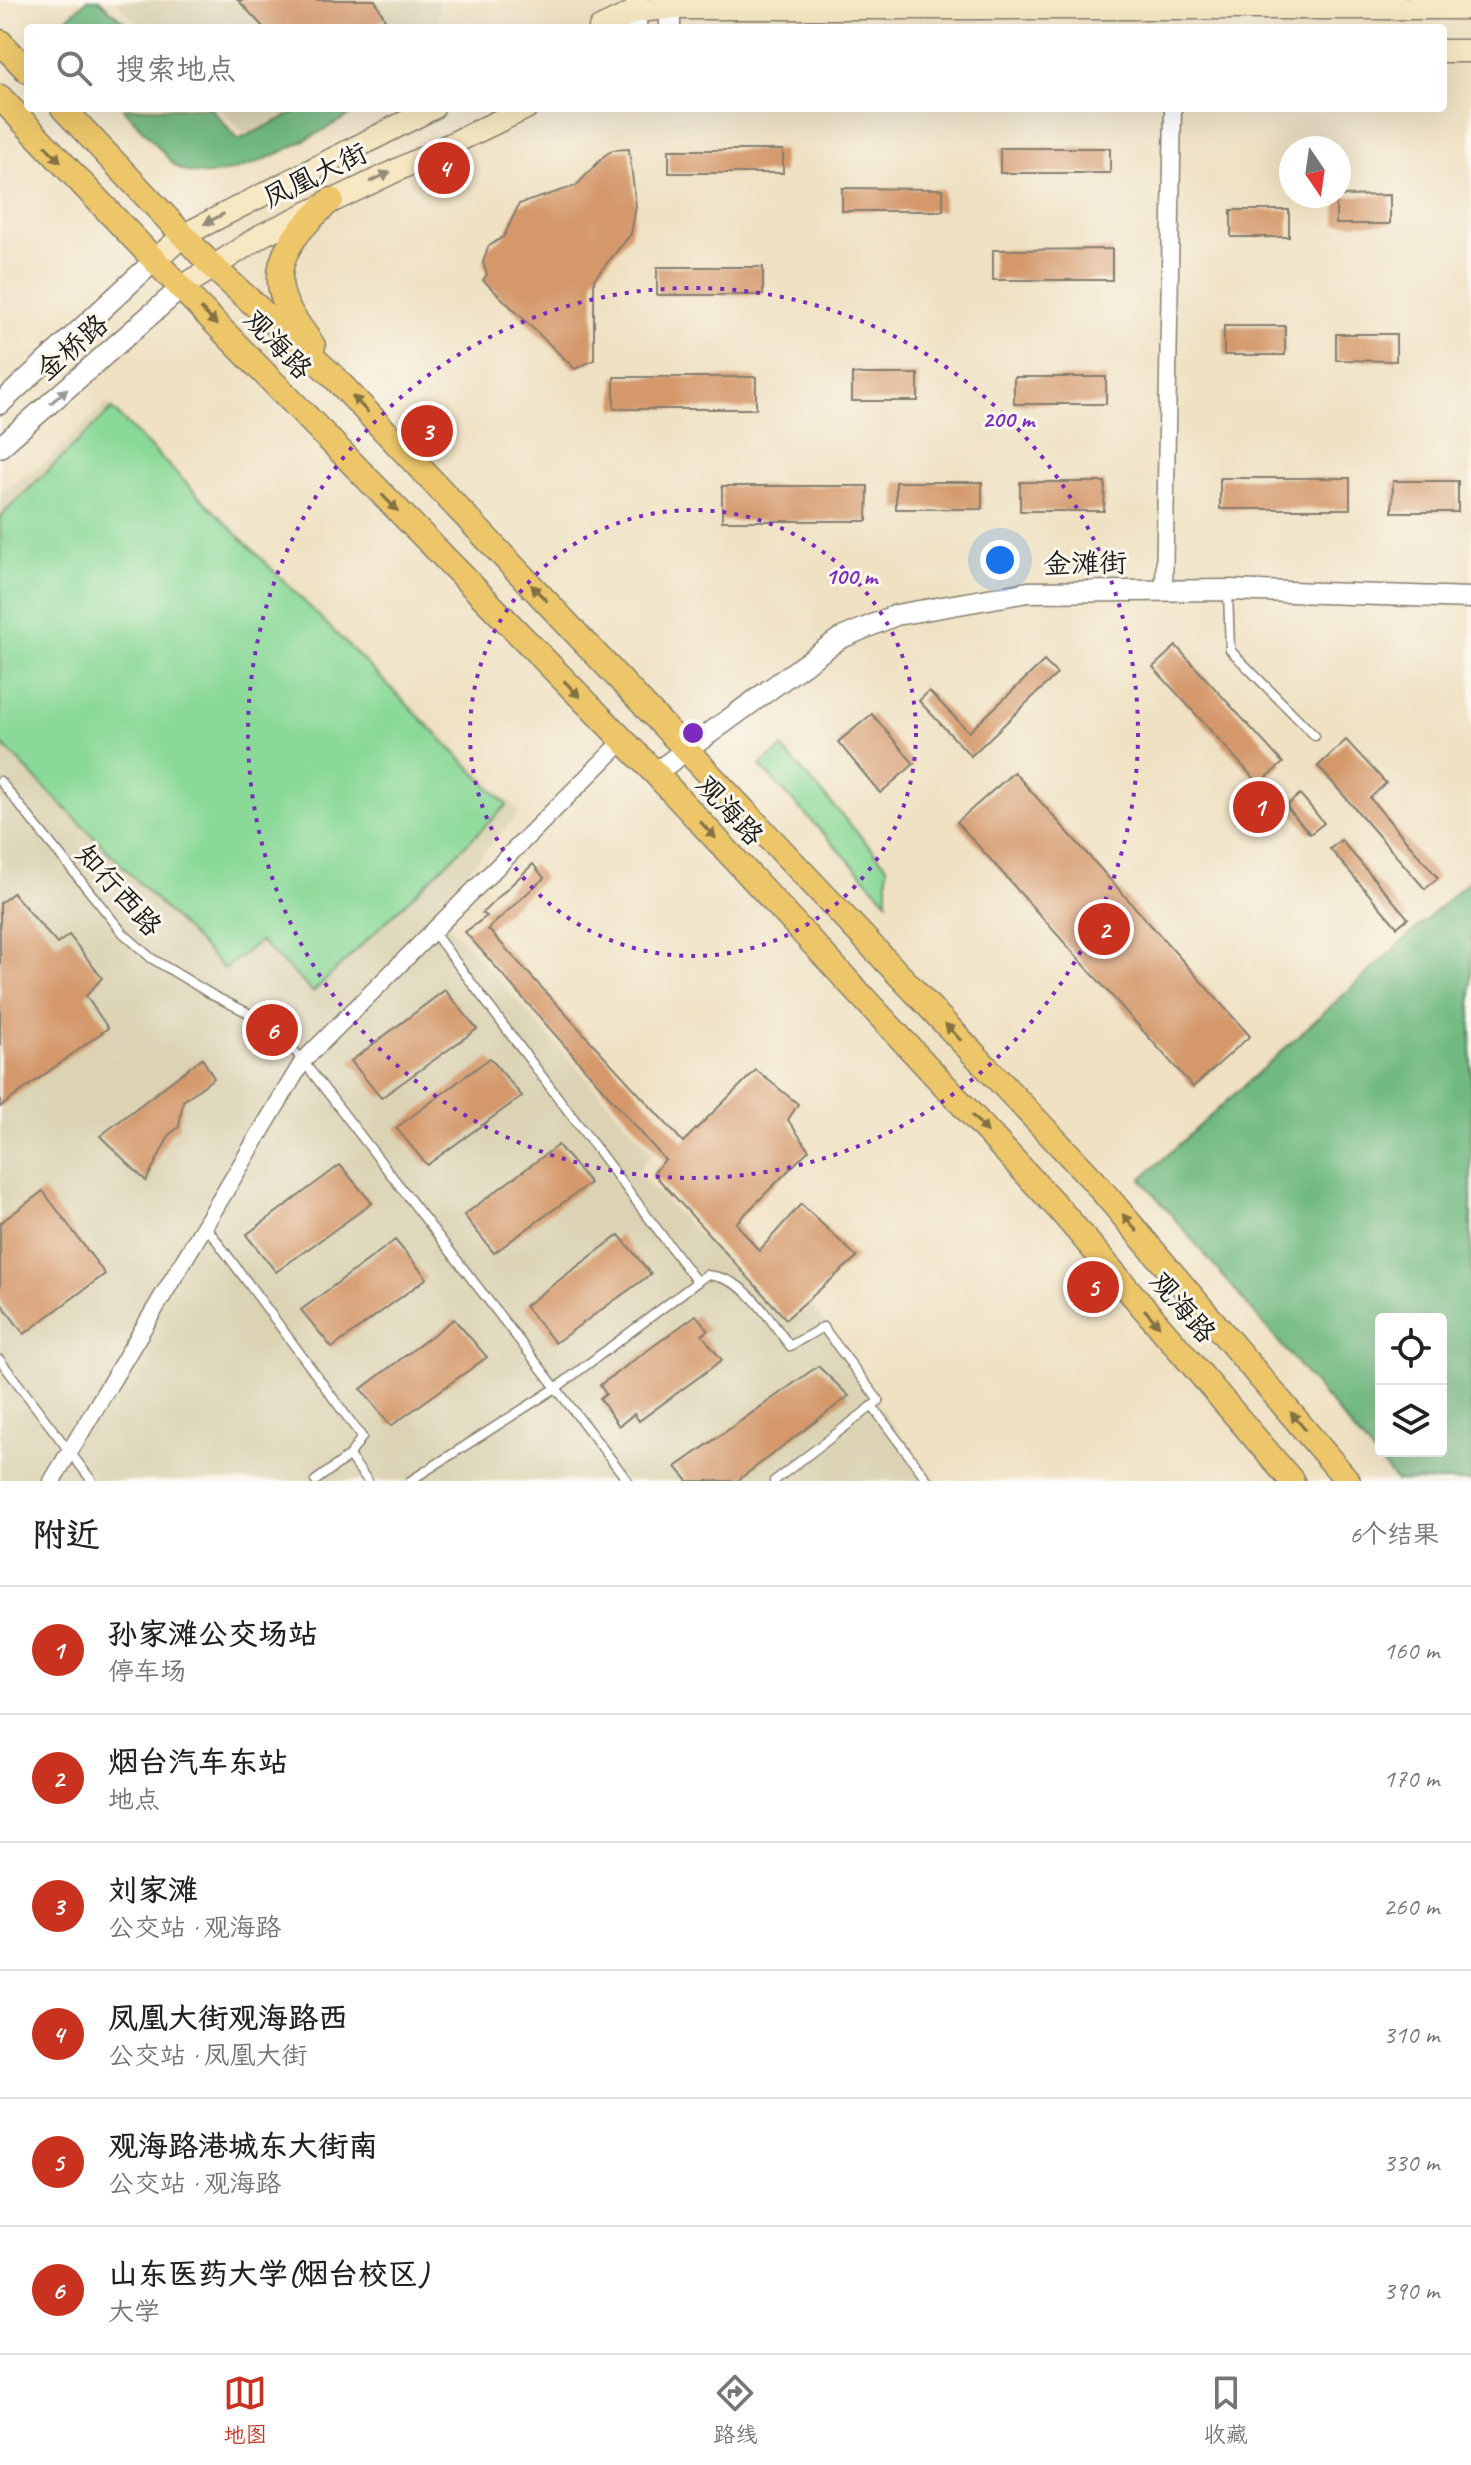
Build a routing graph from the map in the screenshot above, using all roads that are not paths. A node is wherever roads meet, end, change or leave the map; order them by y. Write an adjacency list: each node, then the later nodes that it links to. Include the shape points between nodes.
1 (784, 8): 2 (main road); 3 (main road); 6 (main road, via 824,12)
2 (1471, 10)
3 (670, 12): 4 (main road)
4 (636, 13): 5 (main road)
5 (610, 24)
6 (835, 24)
7 (0, 42): 8 (main road)
8 (24, 67)
9 (0, 97): 16 (main road, 观海路, one-way to 16)
10 (67, 112): 15 (main road, 观海路)
11 (425, 112): 15 (main road, 凤凰大街, one-way to 15)
12 (518, 112): 14 (main road, 凤凰大街, one-way to 12)
13 (1173, 112): 22 (street)
14 (331, 200): 17 (main road, 凤凰大街); 19 (main road, via 288,246 280,274 283,298)
15 (184, 235): 16 (main road, 凤凰大街); 17 (main road, 观海路)
16 (155, 260): 18 (main road, 观海路); 20 (street, 金桥路)
17 (213, 267): 18 (main road, 凤凰大街); 19 (main road, 观海路)
18 (181, 288): 21 (street, 金桥路, one-way to 18); 26 (main road, 观海路, one-way to 26)
19 (332, 375): 27 (main road, 观海路, one-way to 19)
20 (0, 404)
21 (0, 447)
22 (1164, 590): 23 (street, 金滩街); 27 (street, 金滩街, via 1028,592 896,615 839,639)
23 (1228, 590): 24 (street, 金滩街); 25 (lane, via 1230,650)
24 (1471, 598)
25 (1315, 736)
26 (623, 741): 28 (main road, 观海路); 30 (street)
27 (689, 751): 28 (street, 金滩街); 48 (main road, 观海路, one-way to 27, via 1093,1180)
28 (655, 773): 47 (main road, 观海路, one-way to 47, via 1060,1210)
29 (0, 781): 31 (lane, 知行西路, via 123,933 151,958 271,1024)
30 (431, 929): 31 (street); 33 (lane)
31 (303, 1061): 32 (street); 35 (lane, 知行西路)
32 (204, 1223): 37 (street); 38 (lane, via 362,1437)
33 (697, 1282): 35 (lane); 36 (lane, via 706,1275 726,1276 748,1291 790,1346 823,1327 879,1401)
34 (0, 1360): 37 (lane)
35 (556, 1388): 43 (lane); 44 (lane, 知行西路)
36 (872, 1406): 45 (lane); 46 (lane)
37 (70, 1451): 39 (street); 40 (lane)
38 (349, 1456): 41 (lane); 42 (lane)
39 (52, 1481)
40 (92, 1481)
41 (315, 1481)
42 (368, 1481)
43 (410, 1481)
44 (628, 1481)
45 (774, 1481)
46 (928, 1481)
47 (1292, 1481)
48 (1348, 1481)

